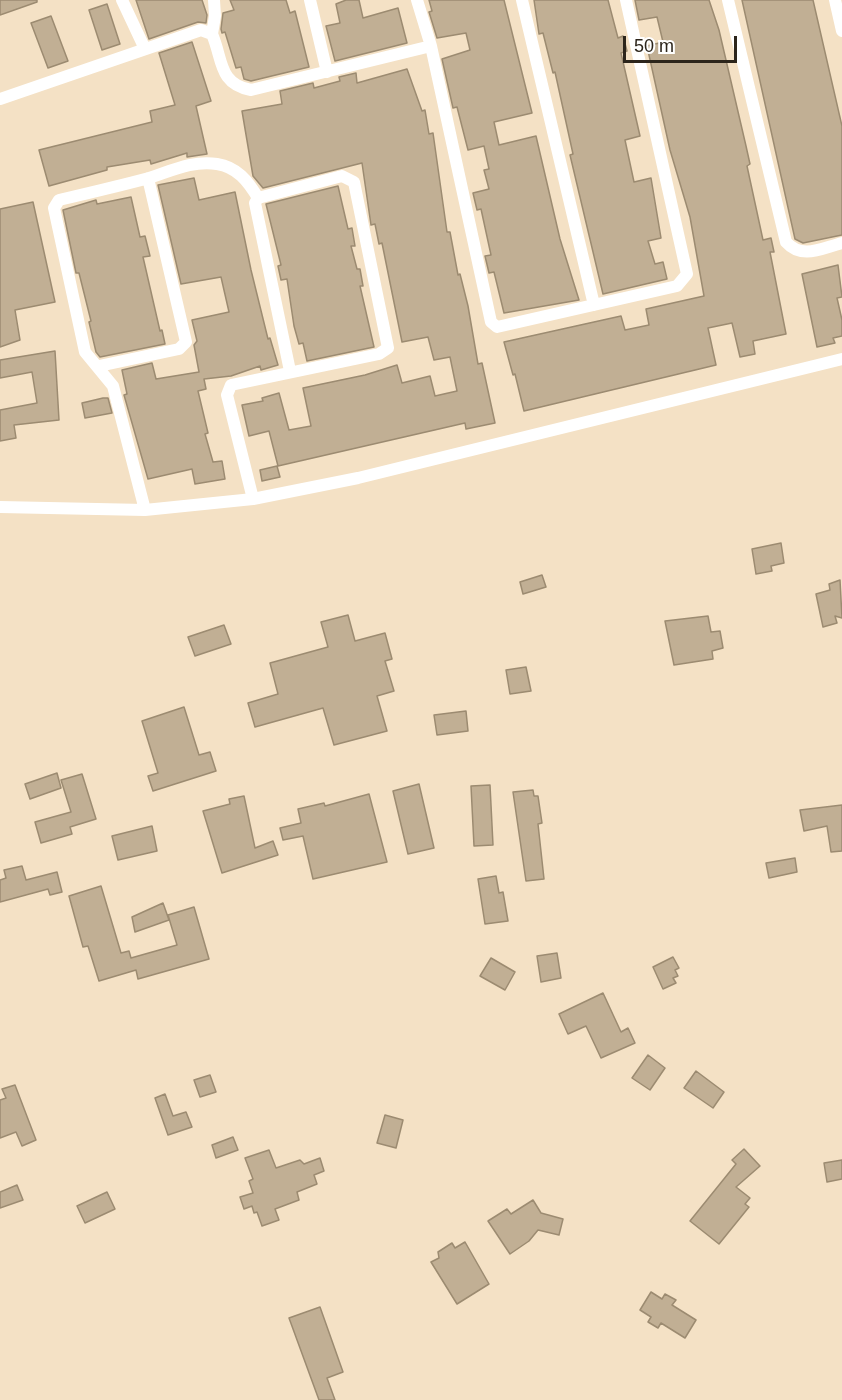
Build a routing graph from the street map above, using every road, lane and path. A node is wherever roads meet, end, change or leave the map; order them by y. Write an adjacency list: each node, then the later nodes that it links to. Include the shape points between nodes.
1 (122, 0): 12 (street)
2 (214, 0): 10 (street)
3 (310, 0): 13 (street)
4 (417, 0): 11 (street)
5 (522, 0): 18 (street)
6 (626, 0): 18 (street, via 687,274 677,286)
7 (728, 0): 17 (street, via 786,242 804,253)
8 (835, 0): 9 (street)
9 (842, 31)
10 (212, 34): 12 (street, via 201,30); 13 (street, via 222,67 237,88 251,90)
11 (431, 46): 13 (street); 18 (street, via 491,322 507,327)
12 (145, 49): 14 (street)
13 (327, 72)
14 (0, 99)
15 (148, 178): 16 (street, via 189,164 217,164 248,181); 20 (street, via 186,342 179,349); 20 (street, via 58,200 54,208 85,352)
16 (258, 198): 21 (street, via 254,207); 21 (street, via 342,176 354,182 388,343 388,348 379,354)
17 (842, 243)
18 (594, 305)
19 (842, 359): 22 (street, via 358,478)
20 (99, 366): 24 (street, via 113,386)
21 (290, 371): 22 (street, via 231,385 227,395)
22 (253, 499): 24 (street)
23 (0, 507): 24 (street)
24 (145, 510)

